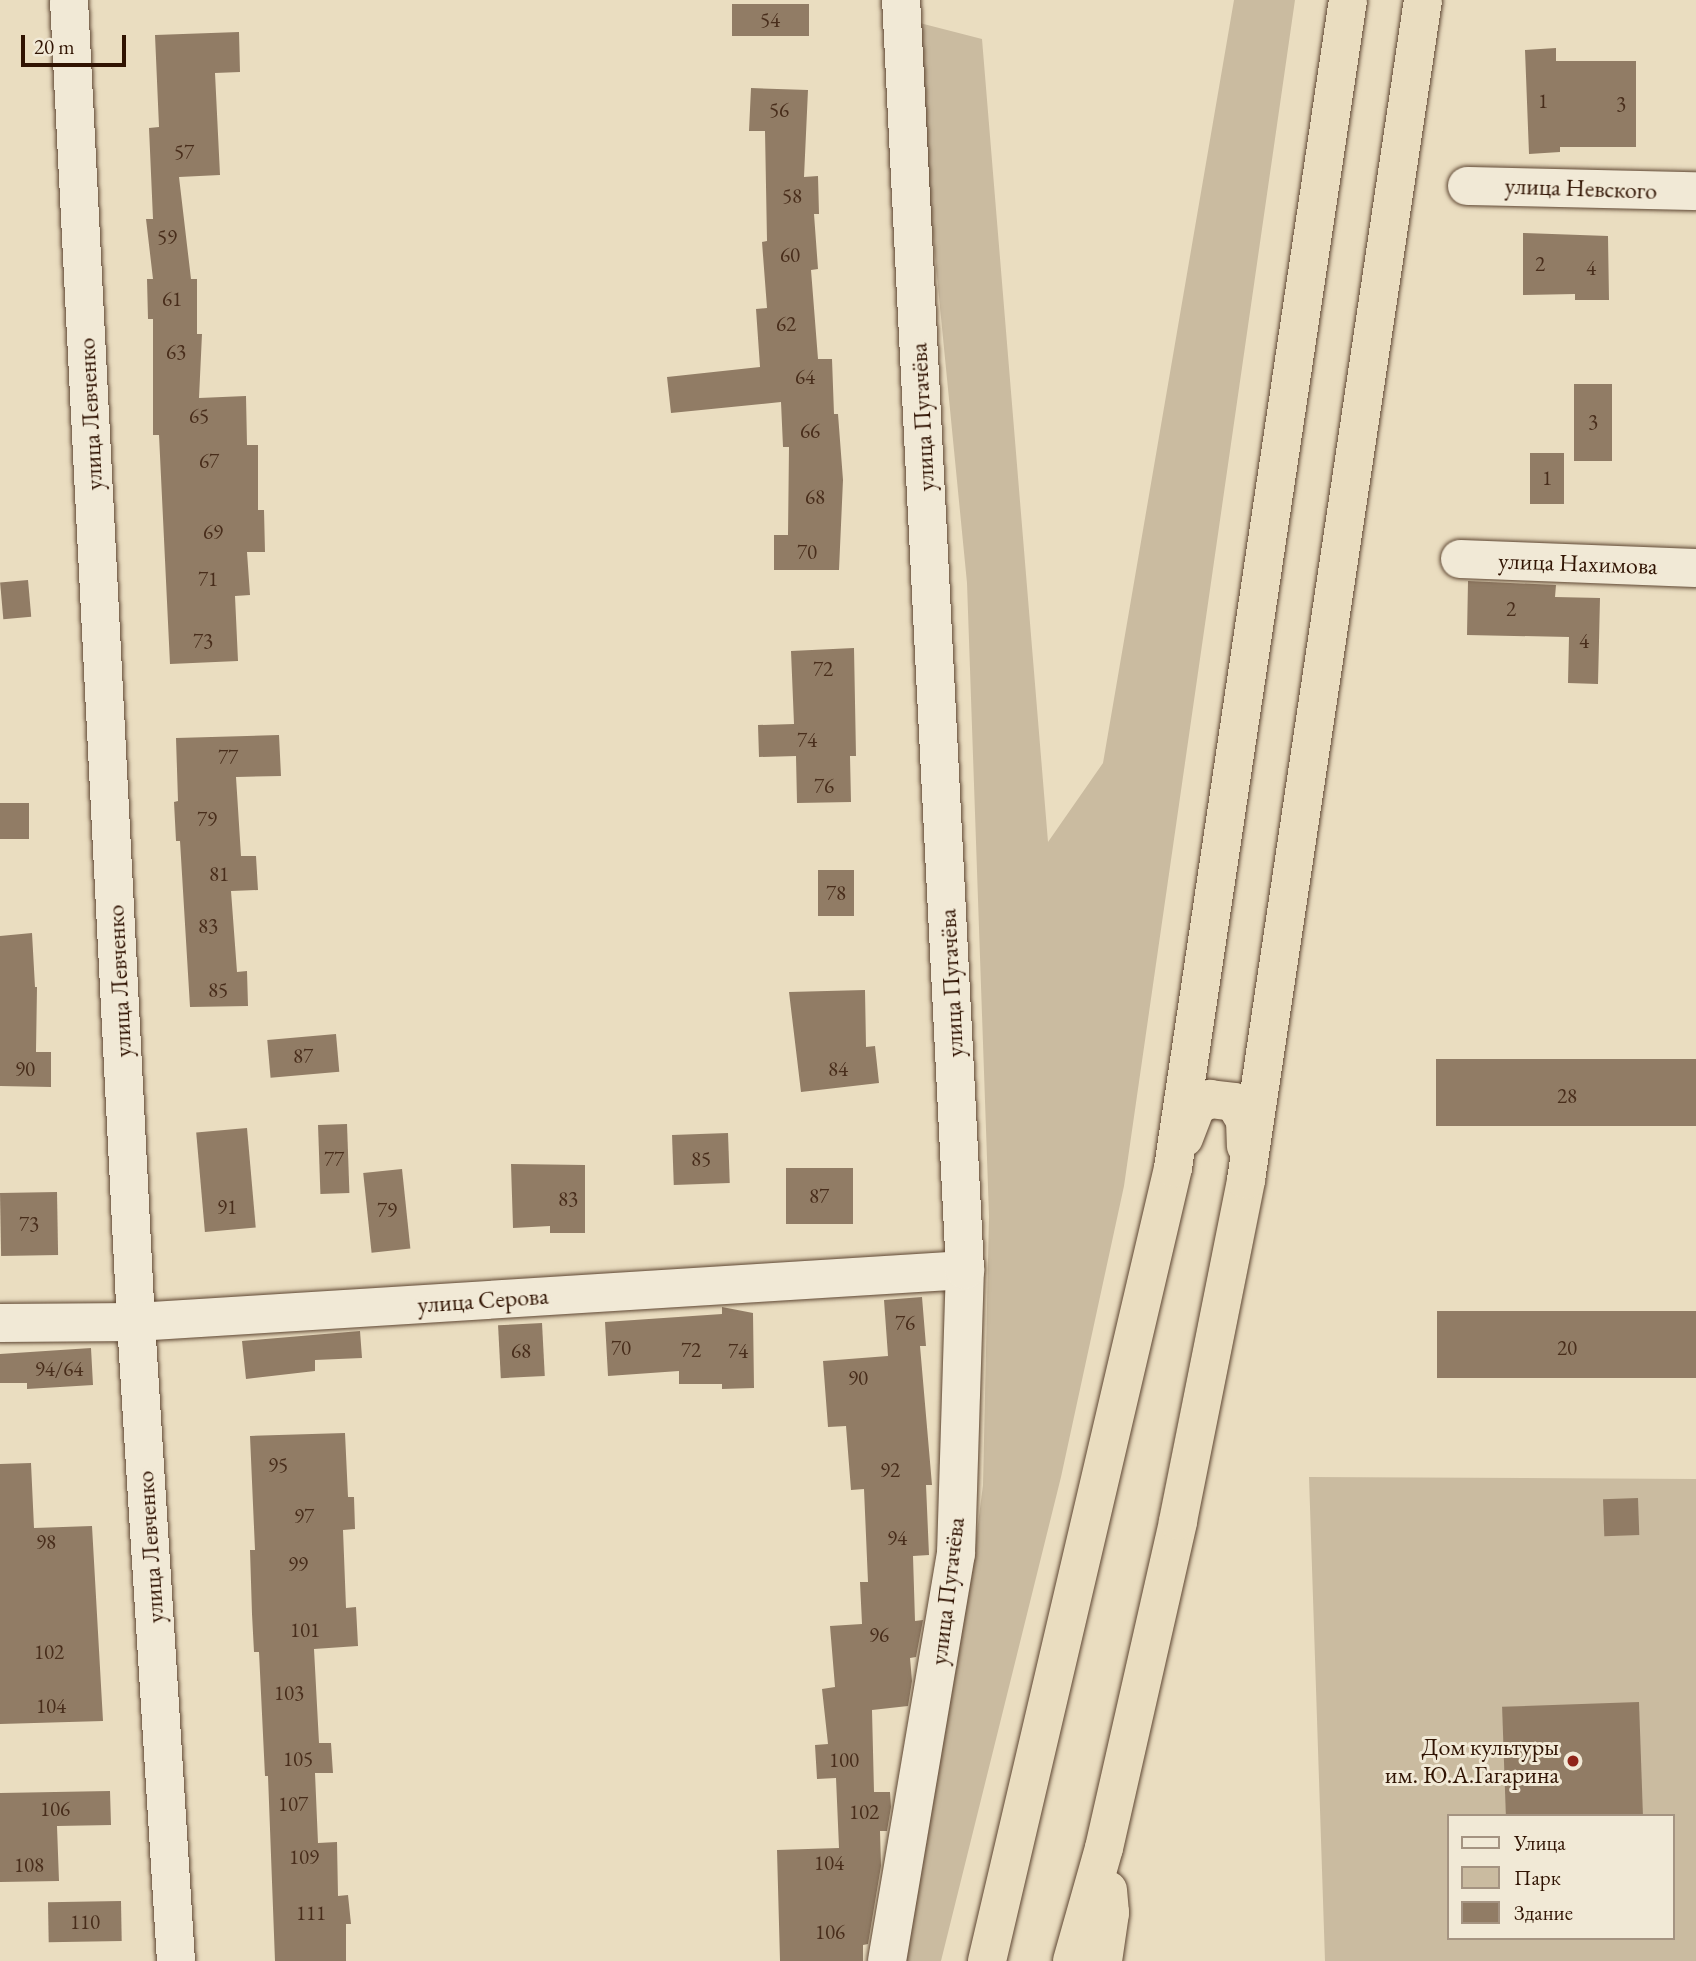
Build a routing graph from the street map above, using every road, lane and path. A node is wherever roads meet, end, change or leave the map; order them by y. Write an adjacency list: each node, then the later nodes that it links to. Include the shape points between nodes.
1 (69, 0): 12 (street, улица Левченко)
2 (901, 0): 11 (street, улица Пугачёва)
3 (1348, 0): 9 (highway)
4 (1423, 0): 10 (highway)
5 (1467, 186): 6 (street, улица Невского)
6 (1696, 191)
7 (1460, 559): 8 (street, улица Нахимова)
8 (1696, 568)
9 (1173, 1168): 10 (highway, via 1196,1106 1210,1099 1234,1102 1245,1120); 15 (highway)
10 (1246, 1180): 14 (highway, via 1178,1521)
11 (965, 1270): 12 (street, улица Серова); 17 (street, улица Пугачёва, via 956,1554)
12 (136, 1322): 13 (street, улица Серова); 16 (street, улица Левченко)
13 (0, 1323)
14 (1104, 1848): 20 (highway); 21 (highway, via 1110,1913)
15 (1001, 1906): 18 (highway); 19 (highway)
16 (176, 1961)
17 (887, 1961)
18 (970, 1961)
19 (987, 1961)
20 (1072, 1961)
21 (1103, 1961)

